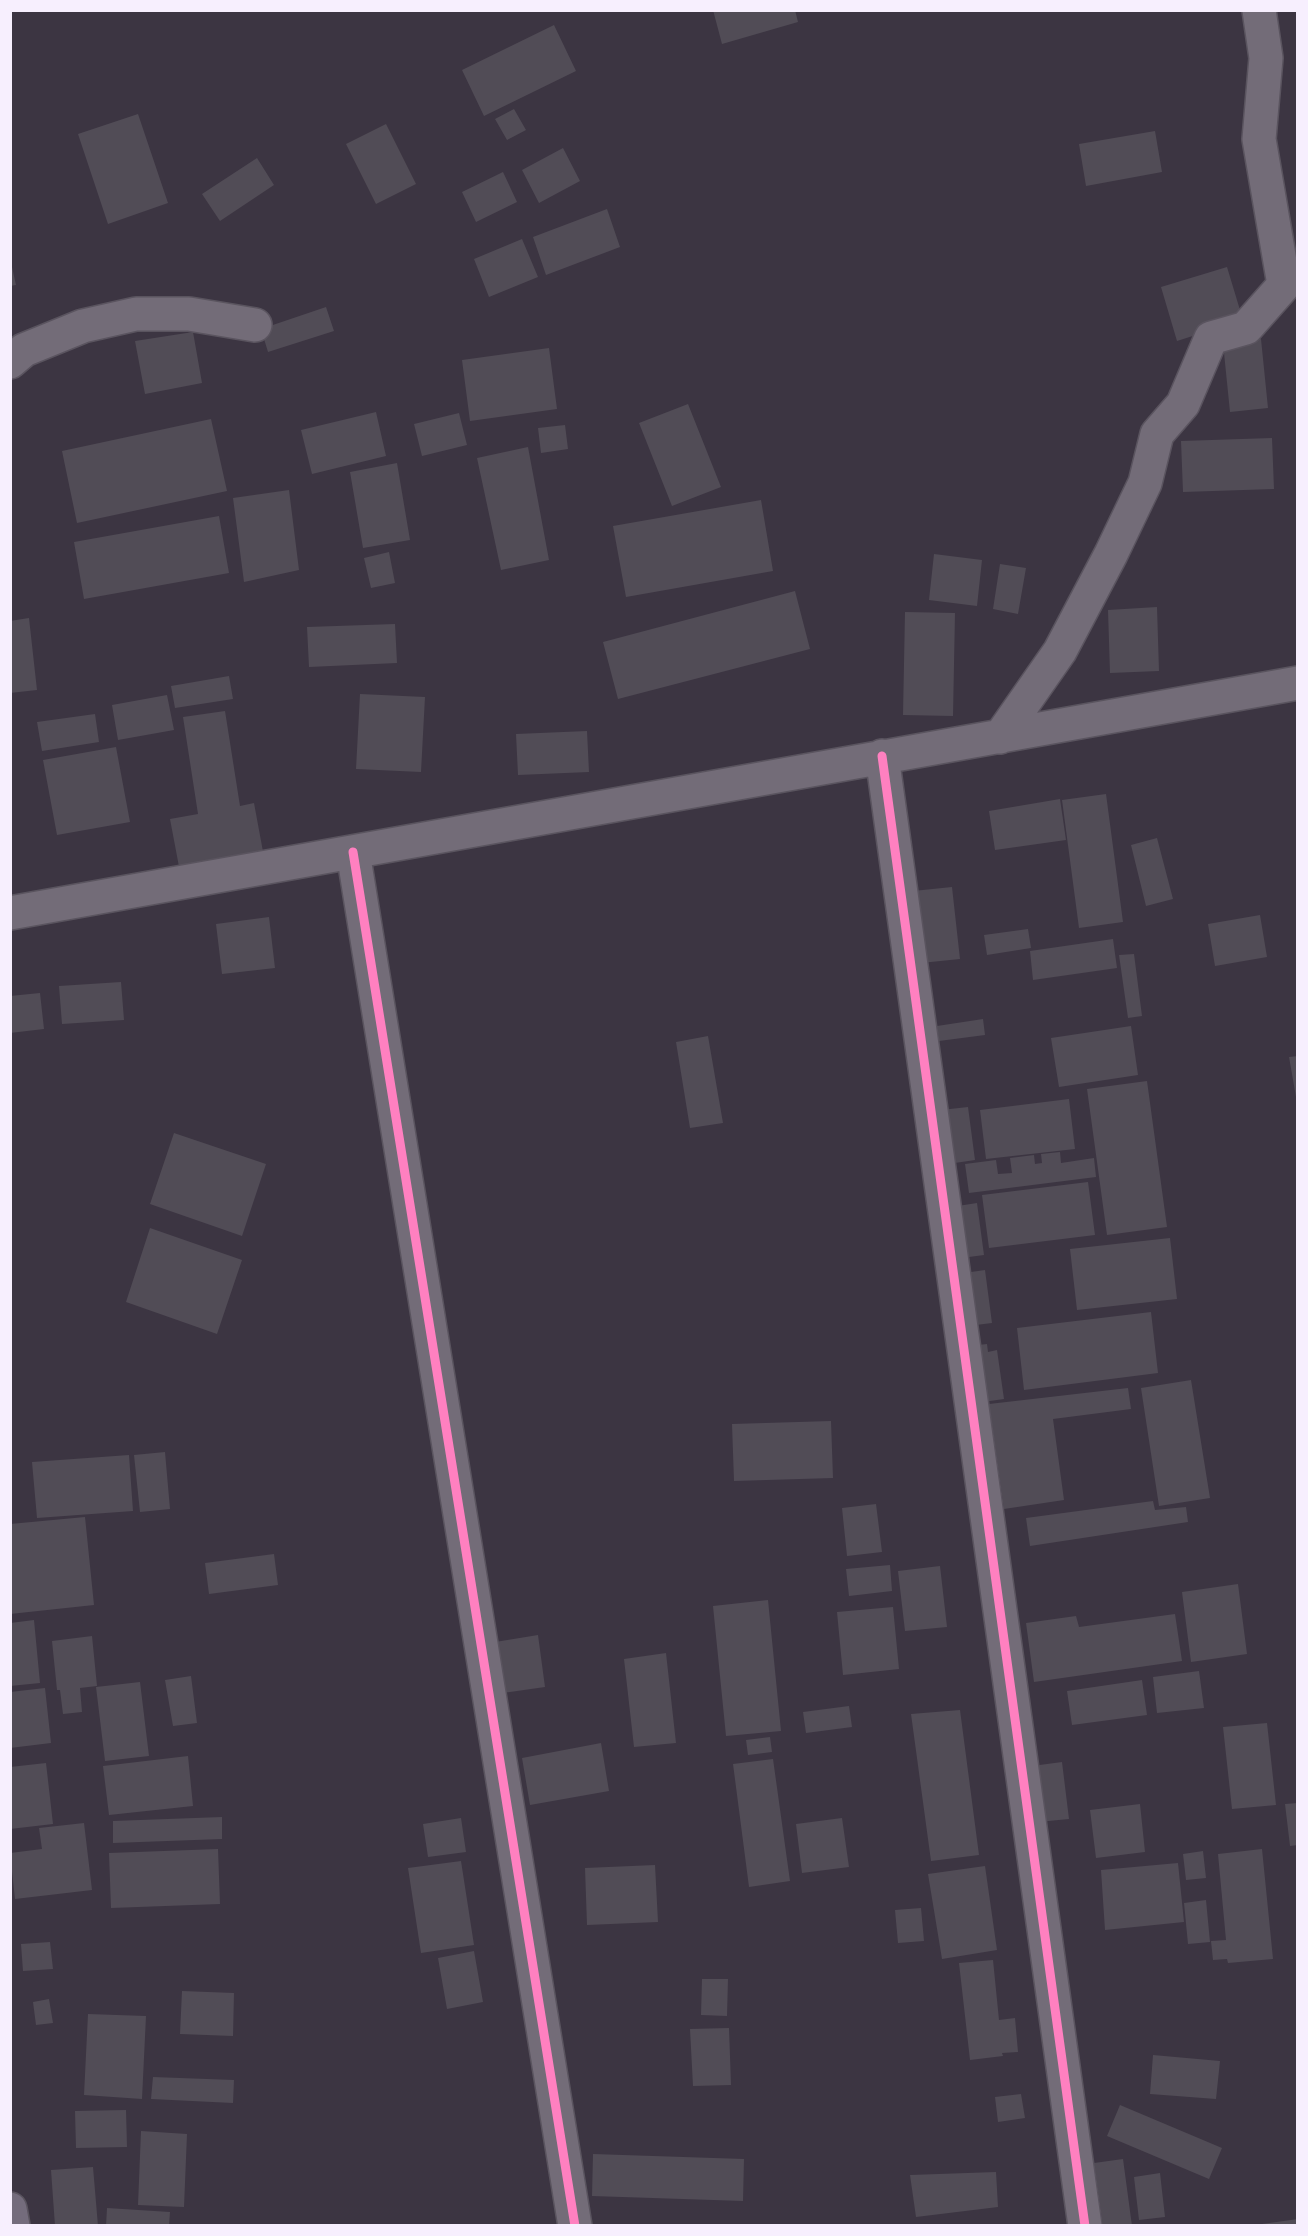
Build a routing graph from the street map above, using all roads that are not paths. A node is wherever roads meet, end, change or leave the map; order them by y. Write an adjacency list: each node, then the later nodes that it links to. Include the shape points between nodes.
1 (1259, 10): 2 (street, via 1266,58)
2 (1259, 139): 3 (street); 7 (street, via 1284,285 1246,328 1211,338 1184,405 1157,434 1144,483 1060,651)
3 (1298, 266)
4 (255, 325): 5 (street, via 189,314 135,314 82,326 24,350)
5 (10, 362)
6 (1298, 683): 7 (street)
7 (1000, 736): 8 (street)
8 (882, 756): 9 (street); 14 (street)
9 (353, 852): 10 (street); 13 (street)
10 (10, 913)
11 (10, 2209): 12 (main road)
12 (13, 2226)
13 (575, 2226)
14 (1085, 2226)

